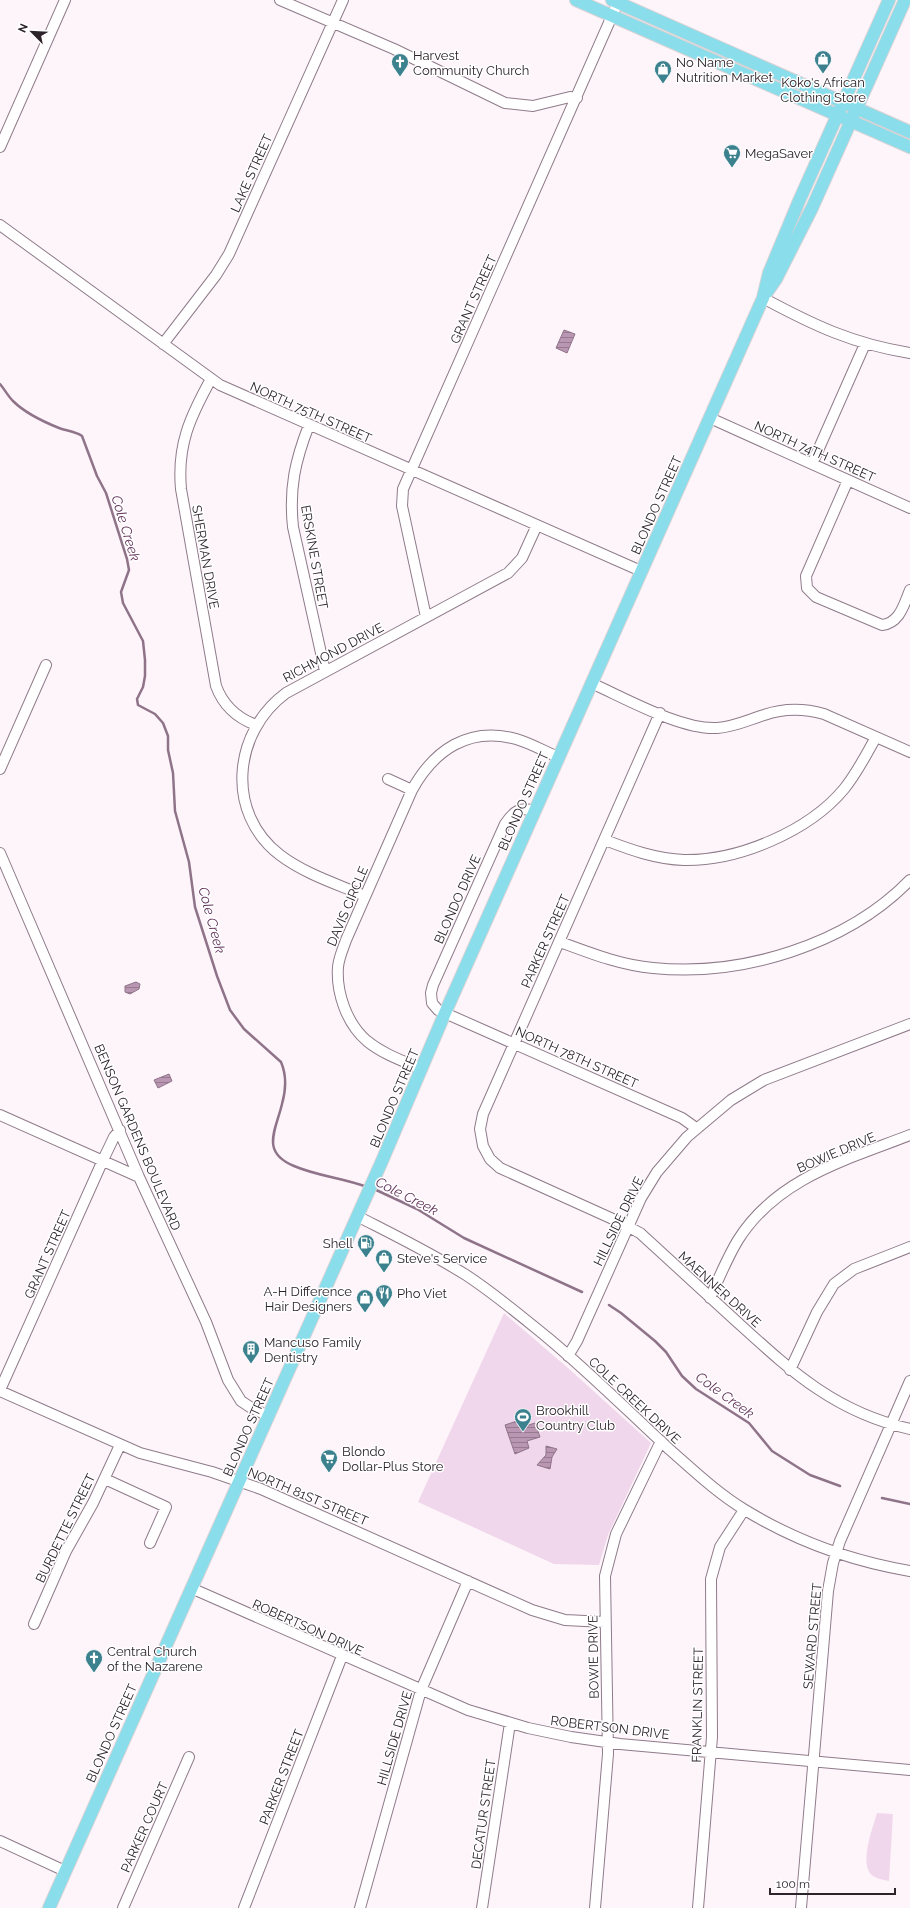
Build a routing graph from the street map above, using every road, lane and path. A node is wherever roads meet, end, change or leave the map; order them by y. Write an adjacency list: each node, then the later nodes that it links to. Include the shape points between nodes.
1 (65, 0): 16 (street)
2 (280, 0): 9 (street)
3 (343, 0): 9 (street, LAKE STREET)
4 (576, 0): 8 (main road)
5 (889, 0): 11 (main road, BLONDO STREET)
6 (905, 0): 12 (main road, BLONDO STREET)
7 (617, 1): 8 (street, GRANT STREET); 11 (main road)
8 (613, 16): 10 (street, GRANT STREET); 13 (main road)
9 (333, 24): 10 (street, via 394,49 504,103 533,106 570,97); 20 (street, LAKE STREET, via 229,254)
10 (577, 98): 27 (street, GRANT STREET)
11 (844, 102): 12 (main road); 13 (main road, BLONDO STREET)
12 (856, 108): 14 (main road, BLONDO STREET); 15 (main road)
13 (838, 115): 14 (main road); 19 (main road, BLONDO STREET, via 769,273)
14 (851, 121): 17 (main road); 19 (main road, BLONDO STREET, via 795,242)
15 (910, 132)
16 (0, 147)
17 (910, 147)
18 (0, 225): 20 (street, NORTH 75TH STREET)
19 (763, 298): 21 (street, via 818,326); 24 (main road, BLONDO STREET)
20 (163, 344): 23 (street, NORTH 75TH STREET)
21 (865, 344): 22 (street); 26 (street)
22 (910, 353)
23 (211, 379): 25 (street, NORTH 75TH STREET, via 231,391); 38 (street, SHERMAN DRIVE, via 184,435 180,463 181,489 216,686 229,708)
24 (710, 418): 26 (street, NORTH 74TH STREET); 31 (main road, BLONDO STREET)
25 (309, 425): 27 (street, NORTH 75TH STREET); 35 (street, ERSKINE STREET, via 294,468 292,511 293,527)
26 (812, 464): 28 (street, NORTH 74TH STREET)
27 (411, 470): 30 (street, NORTH 75TH STREET); 33 (street, GRANT STREET, via 403,489 402,506)
28 (848, 480): 29 (street, NORTH 74TH STREET); 32 (street, via 806,576 807,588 816,597 882,625 890,624 898,617)
29 (910, 508)
30 (537, 525): 31 (street, NORTH 75TH STREET); 33 (street, RICHMOND DRIVE, via 522,558 508,573)
31 (641, 571): 36 (main road, BLONDO STREET)
32 (910, 590)
33 (426, 617): 35 (street, RICHMOND DRIVE)
34 (46, 665): 42 (street)
35 (324, 671): 38 (street, RICHMOND DRIVE, via 278,699)
36 (591, 683): 37 (street); 41 (main road, BLONDO STREET)
37 (660, 713): 39 (street, via 688,725 715,728 737,725 772,712 802,709 824,714); 46 (street, PARKER STREET)
38 (256, 725): 49 (street, RICHMOND DRIVE, via 245,751 242,778 246,806 258,831 271,847 288,861)
39 (876, 737): 40 (street); 46 (street, via 855,774 831,802 800,826 761,844 721,856 684,860 645,854)
40 (910, 752)
41 (558, 757): 44 (street, DAVIS CIRCLE, via 512,738 490,735 473,738 454,744 437,756 424,770); 45 (main road, BLONDO STREET)
42 (0, 769)
43 (388, 779): 44 (street)
44 (412, 790): 49 (street, DAVIS CIRCLE)
45 (534, 811): 51 (main road, BLONDO STREET); 51 (street, BLONDO DRIVE, via 520,809 508,818 442,964 433,985 431,999 434,1007)
46 (605, 840): 50 (street, PARKER STREET)
47 (0, 853): 57 (street, BENSON GARDENS BOULEVARD)
48 (910, 880): 50 (street, via 886,902 836,933 775,957 744,965 707,969 652,968 623,963)
49 (365, 896): 54 (street, DAVIS CIRCLE, via 340,957 340,996 351,1021 367,1041 386,1053)
50 (560, 942): 53 (street, PARKER STREET)
51 (445, 1013): 53 (street, NORTH 78TH STREET); 54 (main road, BLONDO STREET)
52 (910, 1024): 56 (street, HILLSIDE DRIVE, via 764,1080 731,1100)
53 (514, 1043): 56 (street, NORTH 78TH STREET, via 682,1118); 60 (street, PARKER STREET, via 483,1114 480,1129 480,1138 487,1154 495,1164)
54 (422, 1069): 62 (main road, BLONDO STREET)
55 (0, 1115): 59 (street)
56 (696, 1128): 63 (street, HILLSIDE DRIVE, via 657,1172)
57 (120, 1130): 59 (street, GRANT STREET); 61 (street, BENSON GARDENS BOULEVARD)
58 (910, 1136): 65 (street, BOWIE DRIVE, via 804,1178 776,1197 761,1211 739,1239)
59 (103, 1160): 61 (street); 69 (street, GRANT STREET)
60 (509, 1173): 63 (street, MAENNER DRIVE)
61 (139, 1177): 70 (street, BENSON GARDENS BOULEVARD, via 206,1322 234,1391 245,1404)
62 (357, 1216): 66 (street, COLE CREEK DRIVE, via 418,1247 466,1276 508,1306); 70 (main road, BLONDO STREET)
63 (627, 1226): 65 (street, MAENNER DRIVE, via 640,1233); 66 (street, HILLSIDE DRIVE)
64 (910, 1247): 67 (street, via 854,1269 834,1284)
65 (710, 1298): 67 (street, MAENNER DRIVE)
66 (568, 1356): 73 (street, COLE CREEK DRIVE)
67 (790, 1370): 71 (street, MAENNER DRIVE, via 840,1404)
68 (910, 1382): 71 (street, SEWARD STREET)
69 (0, 1390): 74 (street, NORTH 81ST STREET)
70 (268, 1416): 76 (main road, BLONDO STREET)
71 (891, 1424): 72 (street, MAENNER DRIVE); 79 (street, SEWARD STREET)
72 (910, 1429)
73 (661, 1442): 77 (street, COLE CREEK DRIVE); 83 (street, BOWIE DRIVE, via 611,1548 605,1576)
74 (120, 1445): 75 (street, BURDETTE STREET); 76 (street, NORTH 81ST STREET, via 155,1458)
75 (104, 1479): 78 (street, via 166,1507); 84 (street, BURDETTE STREET, via 66,1551)
76 (239, 1481): 81 (street, NORTH 81ST STREET); 82 (main road, BLONDO STREET)
77 (744, 1510): 79 (street, COLE CREEK DRIVE, via 789,1534); 89 (street, FRANKLIN STREET, via 720,1547 711,1579)
78 (150, 1543)
79 (836, 1553): 80 (street, COLE CREEK DRIVE, via 878,1565); 91 (street, SEWARD STREET, via 828,1591)
80 (910, 1570)
81 (468, 1581): 83 (street, NORTH 81ST STREET, via 547,1616 573,1621); 86 (street, HILLSIDE DRIVE)
82 (191, 1588): 85 (street, ROBERTSON DRIVE); 94 (main road, BLONDO STREET)
83 (604, 1622): 88 (street, BOWIE DRIVE)
84 (34, 1624)
85 (342, 1656): 86 (street, ROBERTSON DRIVE); 97 (street, PARKER STREET)
86 (421, 1690): 87 (street, ROBERTSON DRIVE); 98 (street, HILLSIDE DRIVE)
87 (510, 1724): 88 (street, ROBERTSON DRIVE); 99 (street, DECATUR STREET)
88 (608, 1743): 89 (street, ROBERTSON DRIVE); 100 (street, BOWIE DRIVE)
89 (711, 1752): 91 (street, ROBERTSON DRIVE); 101 (street, FRANKLIN STREET)
90 (190, 1757): 96 (street, PARKER COURT)
91 (814, 1760): 92 (street, ROBERTSON DRIVE); 102 (street, SEWARD STREET)
92 (910, 1770)
93 (0, 1841): 94 (street)
94 (65, 1871): 95 (main road, BLONDO STREET)
95 (48, 1908)
96 (123, 1908)
97 (244, 1908)
98 (360, 1908)
99 (482, 1908)
100 (595, 1908)
101 (698, 1908)
102 (801, 1908)

